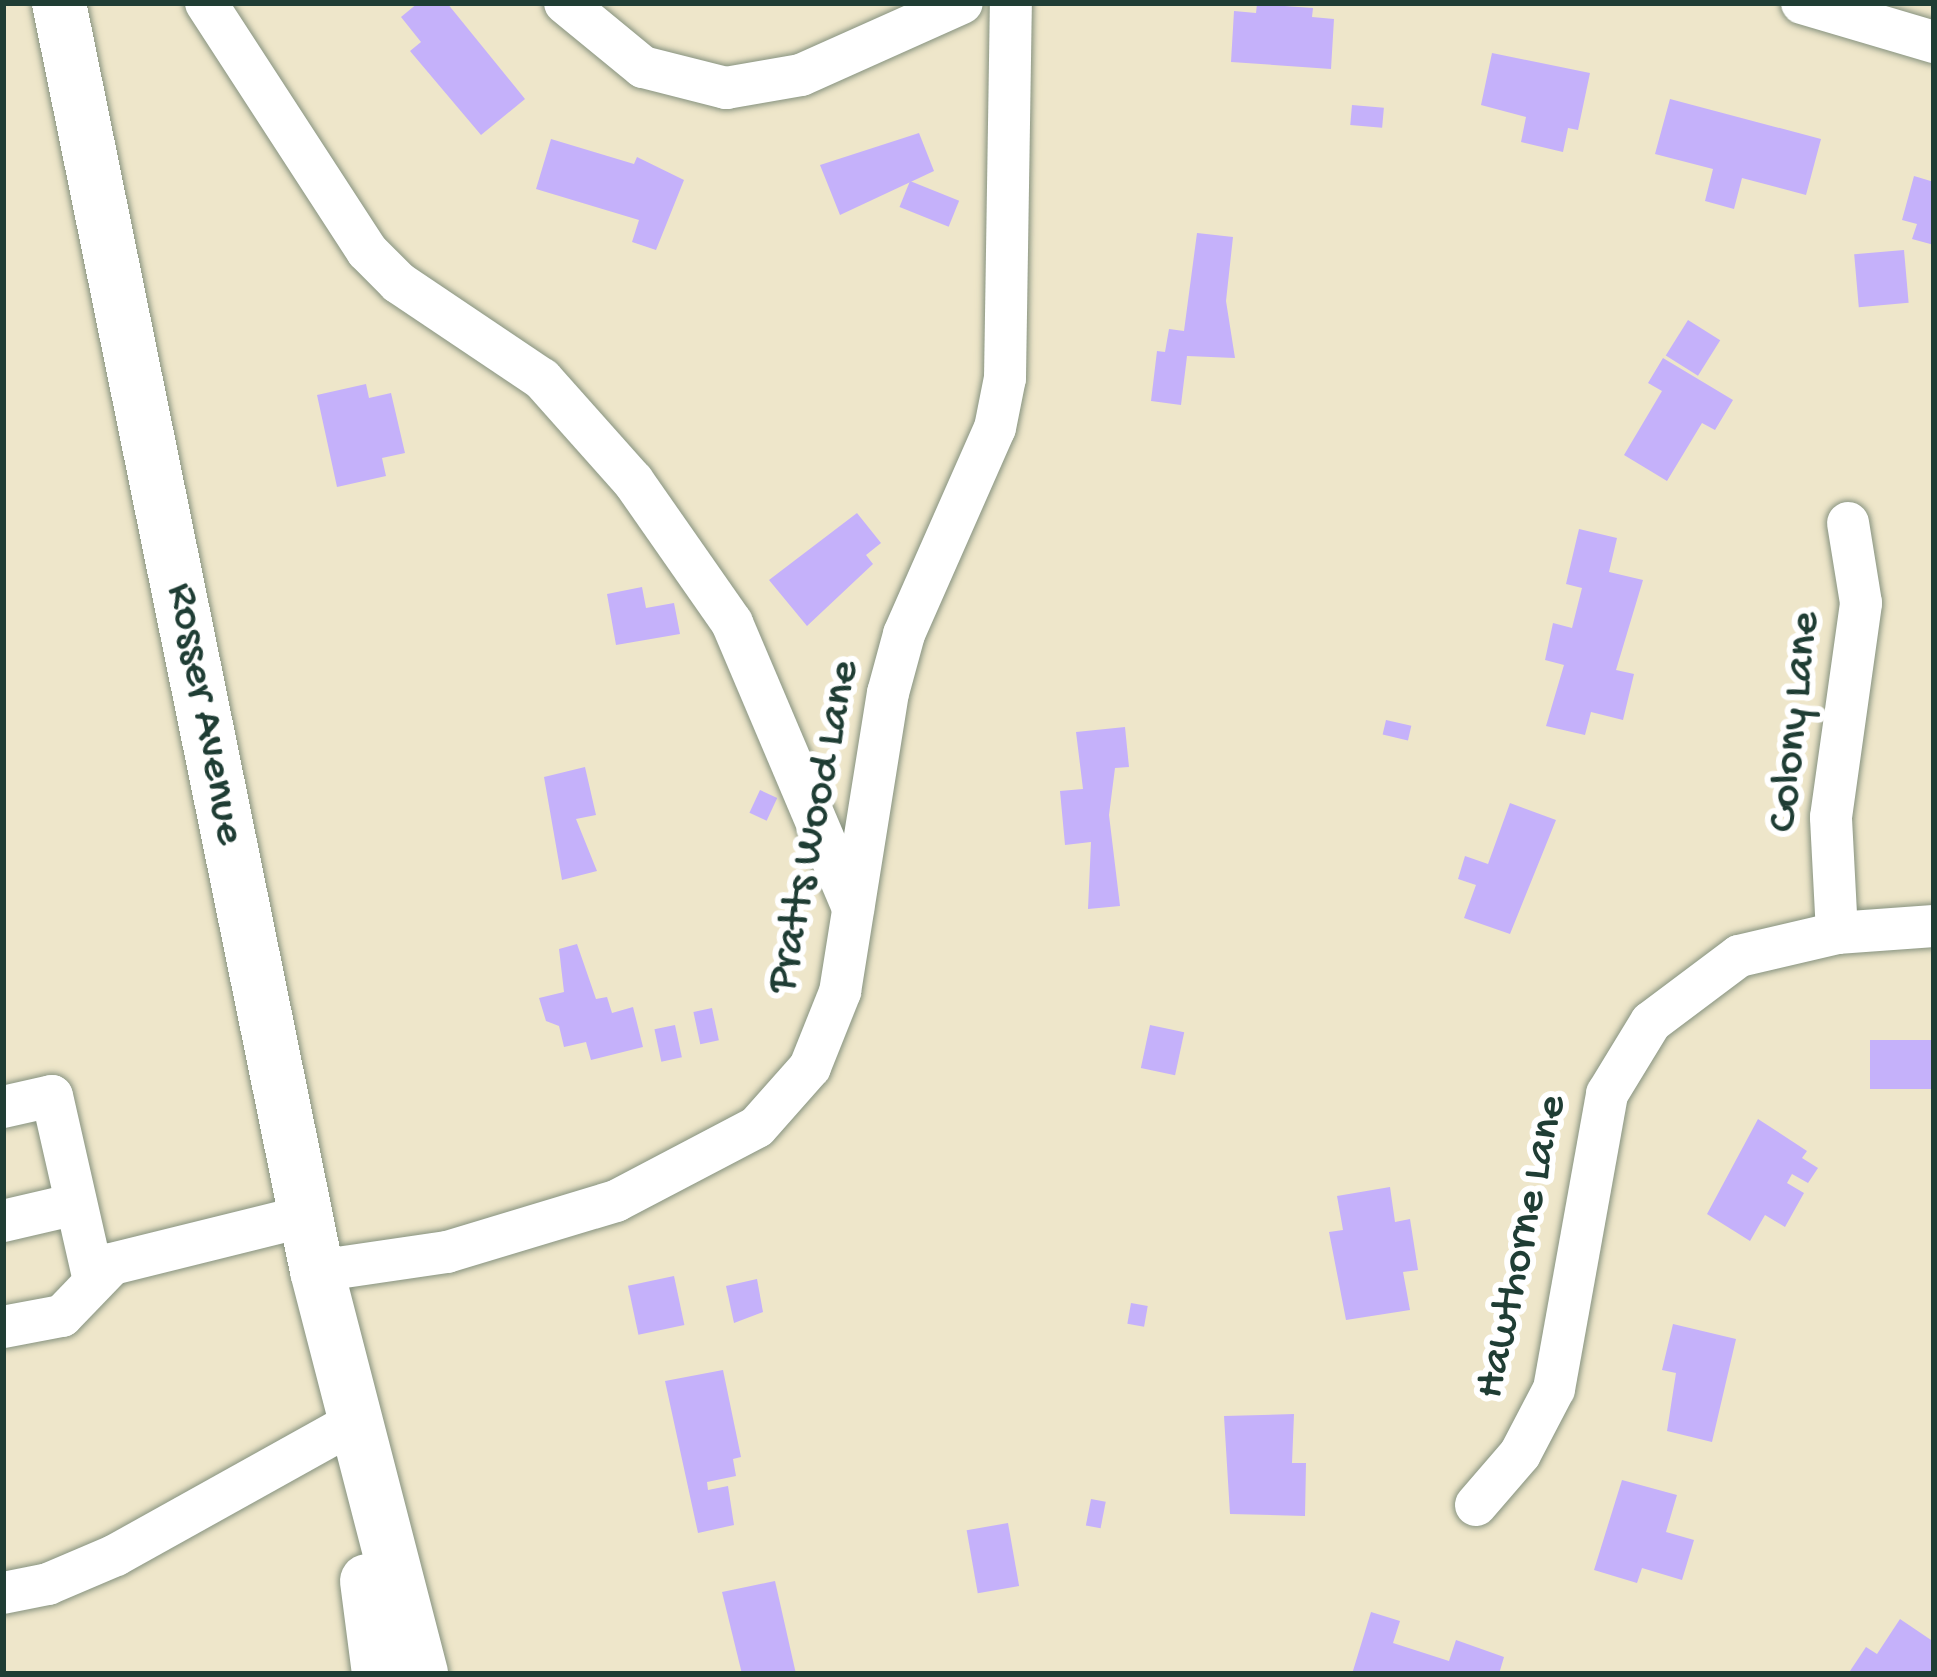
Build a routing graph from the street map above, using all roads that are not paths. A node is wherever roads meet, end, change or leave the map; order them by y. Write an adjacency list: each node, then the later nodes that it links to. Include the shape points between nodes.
1 (59, 3): 14 (main road, Rosser Avenue)
2 (206, 3): 9 (street, via 367,251 400,283 542,379 633,481 732,623)
3 (565, 3): 4 (street, via 643,67 726,88 800,75)
4 (962, 3)
5 (1011, 3): 9 (street, Pratts Wood Lane, via 1005,378 995,428 904,634 887,693)
6 (1802, 3): 7 (street)
7 (1934, 42)
8 (1848, 523): 11 (street, Colony Lane, via 1861,603 1831,817)
9 (853, 909): 16 (street, Pratts Wood Lane, via 830,1027 800,1081 757,1127 616,1201 533,1230)
10 (1934, 926): 11 (street, Hawthorne Lane)
11 (1837, 933): 20 (street, Hawthorne Lane, via 1721,966 1651,1022 1620,1061 1590,1156 1555,1389 1520,1454)
12 (3, 1107): 13 (street, via 52,1096)
13 (76, 1204): 15 (street); 17 (street)
14 (306, 1216): 16 (main road, Rosser Avenue); 17 (street, via 112,1264)
15 (3, 1220)
16 (317, 1271): 19 (main road, Rosser Avenue)
17 (93, 1276): 18 (street, via 62,1316)
18 (3, 1327)
19 (351, 1424): 21 (street, via 116,1555 48,1584); 22 (main road, Rosser Avenue); 23 (main road, Rosser Avenue)
20 (1475, 1505)
21 (3, 1592)
22 (379, 1674)
23 (421, 1674)

